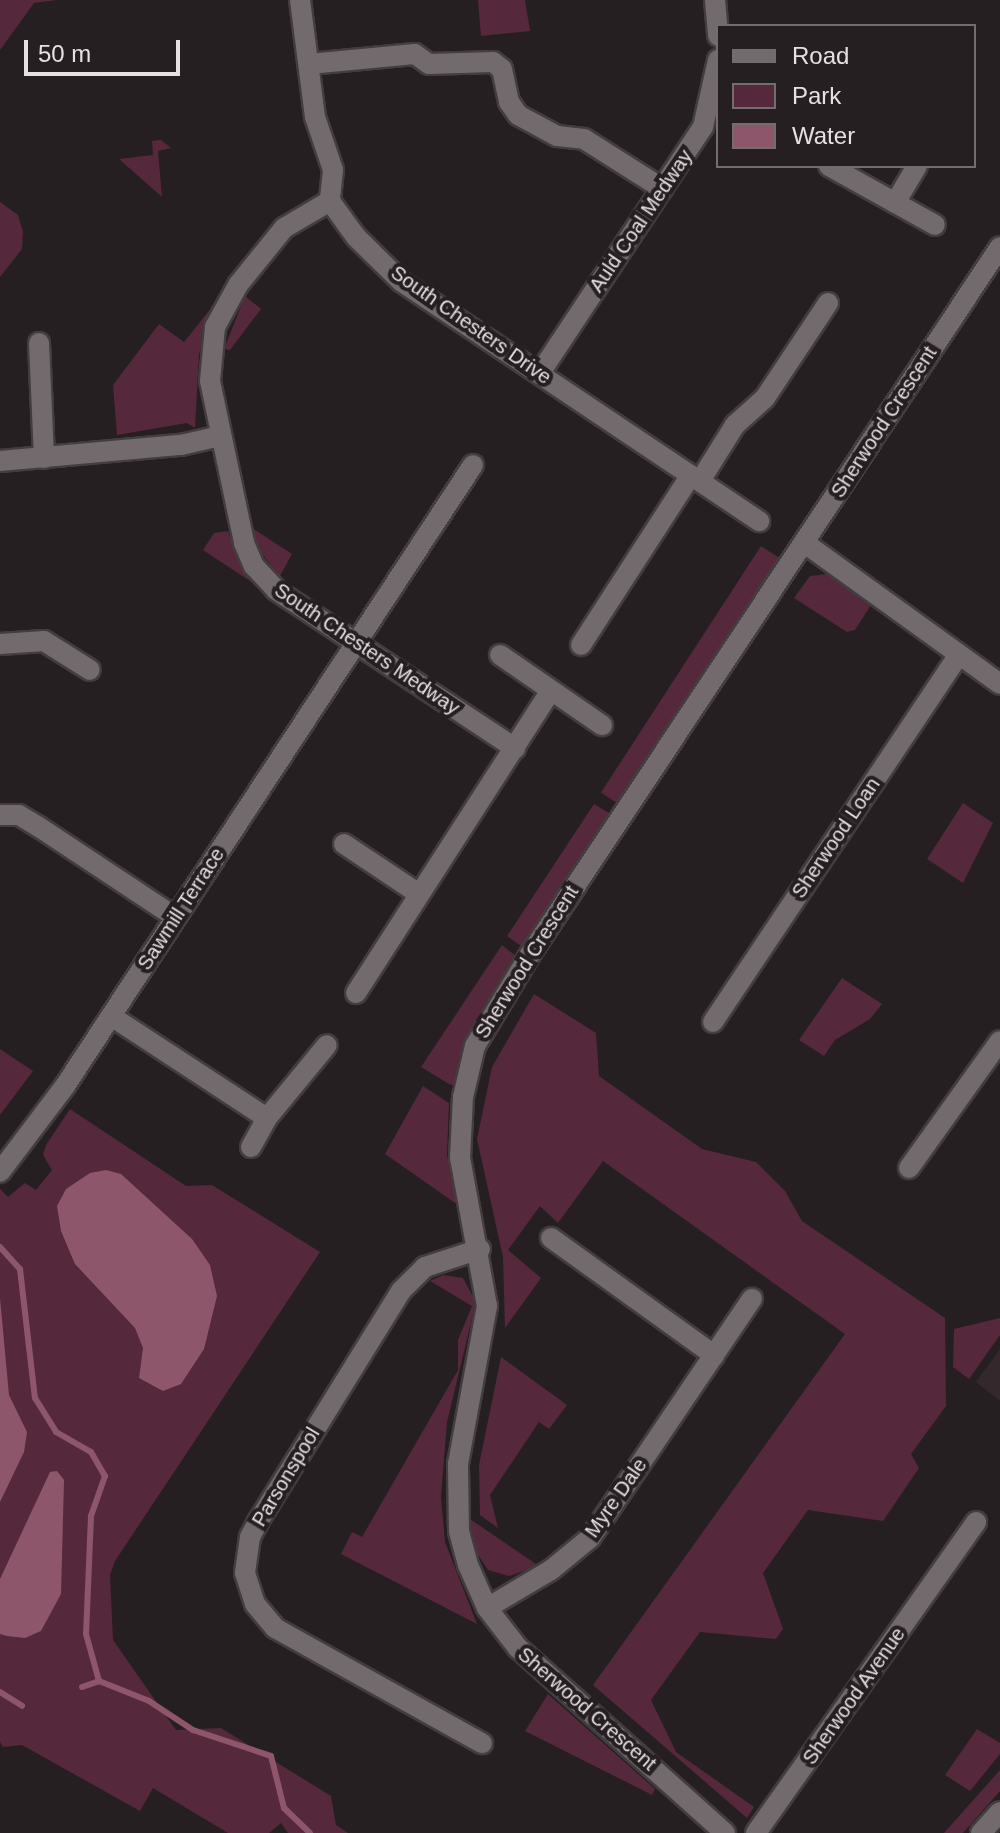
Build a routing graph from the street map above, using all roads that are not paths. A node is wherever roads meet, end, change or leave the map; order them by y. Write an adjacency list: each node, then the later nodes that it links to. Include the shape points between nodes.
1 (300, 0): 4 (street)
2 (715, 0): 3 (street)
3 (717, 24)
4 (309, 64): 9 (street, via 415,54 429,64 493,62 502,69 509,102 518,115 557,136 584,139); 10 (street, via 315,117 333,170)
5 (716, 81): 6 (street, Auld Coal Medway)
6 (713, 112): 9 (street, Auld Coal Medway)
7 (833, 168): 11 (street)
8 (916, 168): 11 (street)
9 (663, 189): 16 (street, Auld Coal Medway)
10 (330, 201): 16 (street, South Chesters Drive, via 402,282); 17 (street, South Chesters Medway, via 284,228 238,285 215,327 210,381)
11 (895, 203): 12 (street)
12 (935, 225)
13 (999, 252): 23 (street, Sherwood Crescent)
14 (828, 303): 21 (street, via 765,398 735,425)
15 (39, 343): 18 (street)
16 (540, 373): 21 (street, South Chesters Drive)
17 (220, 436): 18 (street); 24 (street, South Chesters Medway, via 235,514 254,566 276,590)
18 (44, 458): 19 (street)
19 (0, 461)
20 (473, 465): 24 (street, Sawmill Terrace)
21 (696, 478): 22 (street, South Chesters Drive); 26 (street)
22 (759, 521)
23 (806, 544): 28 (street); 48 (street, Sherwood Crescent, via 621,814 475,1046 463,1097 460,1158)
24 (356, 641): 33 (street, South Chesters Medway); 37 (street, Sawmill Terrace)
25 (0, 644): 29 (street, via 44,641)
26 (581, 645)
27 (500, 655): 31 (street)
28 (959, 655): 30 (street); 40 (street, Sherwood Loan)
29 (90, 670)
30 (1000, 684)
31 (551, 690): 32 (street); 33 (street)
32 (602, 725)
33 (515, 748): 36 (street)
34 (0, 815): 37 (street, via 19,815)
35 (344, 844): 36 (street)
36 (419, 894): 38 (street)
37 (175, 917): 39 (street, Sawmill Terrace)
38 (356, 993)
39 (111, 1016): 43 (street); 46 (street, Sawmill Terrace, via 32,1135)
40 (713, 1022)
41 (1000, 1041): 45 (street)
42 (327, 1045): 43 (street)
43 (267, 1118): 44 (street)
44 (251, 1147)
45 (909, 1168)
46 (0, 1172)
47 (551, 1238): 50 (street)
48 (480, 1249): 52 (street, Sherwood Crescent, via 487,1306 462,1434 457,1504 468,1565); 53 (street, Parsonspool, via 425,1267 401,1291 258,1522 250,1537 245,1573 255,1604 275,1628)
49 (752, 1299): 50 (street, Myre Dale)
50 (714, 1355): 52 (street, Myre Dale, via 590,1538 551,1570)
51 (976, 1522): 56 (street, Sherwood Avenue, via 945,1554)
52 (487, 1608): 55 (street, Sherwood Crescent, via 533,1663)
53 (482, 1743)
54 (1000, 1812): 57 (street)
55 (725, 1833)
56 (756, 1833)
57 (981, 1833)

